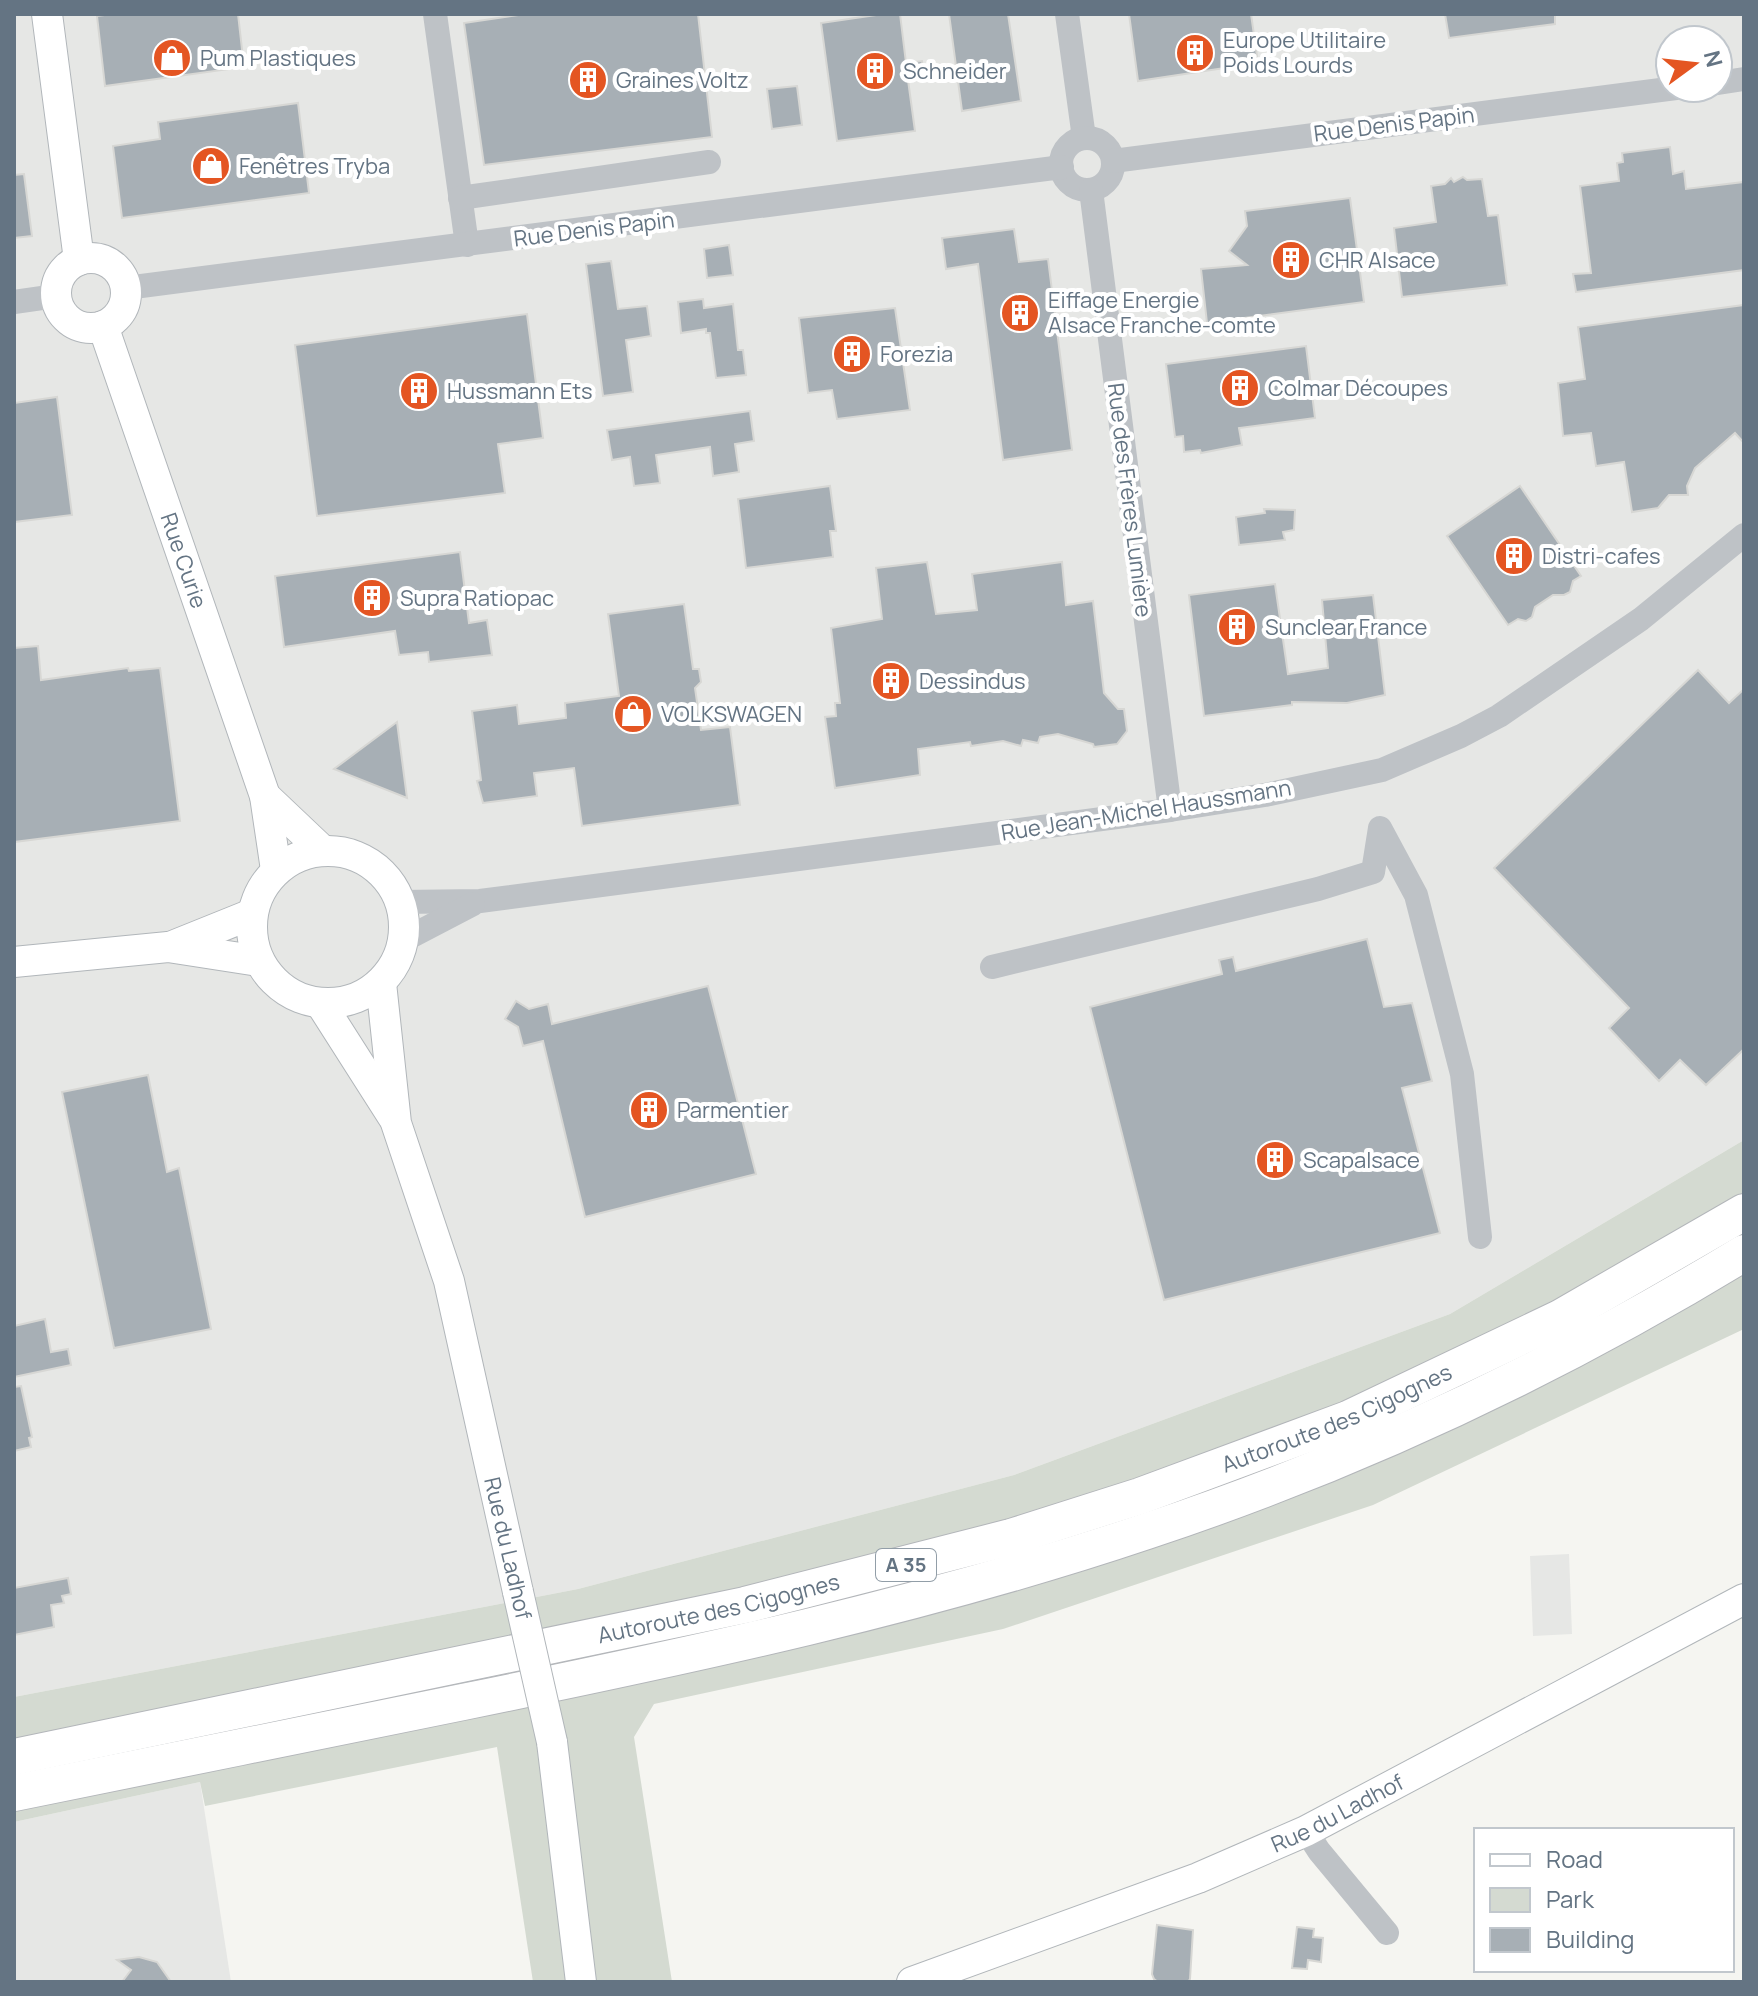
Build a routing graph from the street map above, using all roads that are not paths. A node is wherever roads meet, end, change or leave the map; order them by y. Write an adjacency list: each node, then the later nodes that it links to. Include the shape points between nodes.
1 (47, 14): 12 (main road)
2 (435, 14): 10 (street)
3 (1067, 14): 5 (street)
4 (1654, 91): 6 (street, Rue Denis Papin)
5 (1084, 138): 6 (street, via 1103,143); 8 (street, via 1066,148)
6 (1113, 161): 9 (street, via 1108,180)
7 (709, 162): 10 (street)
8 (1062, 167): 9 (street, via 1071,185); 11 (street, Rue Denis Papin)
9 (1091, 190): 19 (street, Rue des Frères Lumière)
10 (460, 198): 11 (street)
11 (467, 245): 13 (street, Rue Denis Papin)
12 (79, 260): 13 (main road, via 104,260); 14 (main road, via 62,274)
13 (126, 288): 16 (main road, via 121,311)
14 (56, 296): 15 (street); 16 (main road, via 61,311 73,322 87,328)
15 (14, 302)
16 (103, 326): 18 (main road, Rue Curie)
17 (1744, 535): 19 (street, Rue Jean-Michel Haussmann, via 1641,619 1461,736 1382,770)
18 (265, 796): 20 (main road, Rue Curie); 21 (main road, Rue Curie)
19 (1170, 810): 22 (street, Rue Jean-Michel Haussmann)
20 (322, 850): 21 (main road, via 297,856); 23 (main road, via 348,852 371,863)
21 (276, 870): 24 (main road, via 260,890)
22 (480, 901): 23 (street, Rue Jean-Michel Haussmann); 25 (street, Rue Jean-Michel Haussmann)
23 (401, 902): 25 (main road)
24 (252, 914): 26 (main road); 27 (main road)
25 (404, 940): 30 (main road)
26 (168, 947): 27 (main road); 28 (main road)
27 (259, 961): 31 (main road, via 284,991)
28 (14, 962)
29 (992, 967): 34 (street, via 1373,872 1380,828 1416,895 1458,1059)
30 (381, 983): 31 (main road, via 353,1000); 32 (main road, Rue du Ladhof)
31 (321, 1004): 32 (main road, Rue du Ladhof)
32 (396, 1123): 41 (main road, Rue du Ladhof, bridge, via 449,1281 552,1742)
33 (1744, 1212): 37 (highway, Autoroute des Cigognes / A 35, via 1560,1318 1348,1419 1011,1537 745,1605)
34 (1480, 1237)
35 (1744, 1253): 38 (highway, Autoroute des Cigognes / A 35, via 1672,1297 1477,1398 1360,1450 1134,1535 949,1590 722,1646)
36 (1744, 1599): 39 (main road, Rue du Ladhof)
37 (14, 1757)
38 (14, 1793)
39 (1306, 1831): 40 (street); 42 (main road, Rue du Ladhof, via 1198,1878)
40 (1387, 1933)
41 (581, 1982)
42 (912, 1982)

